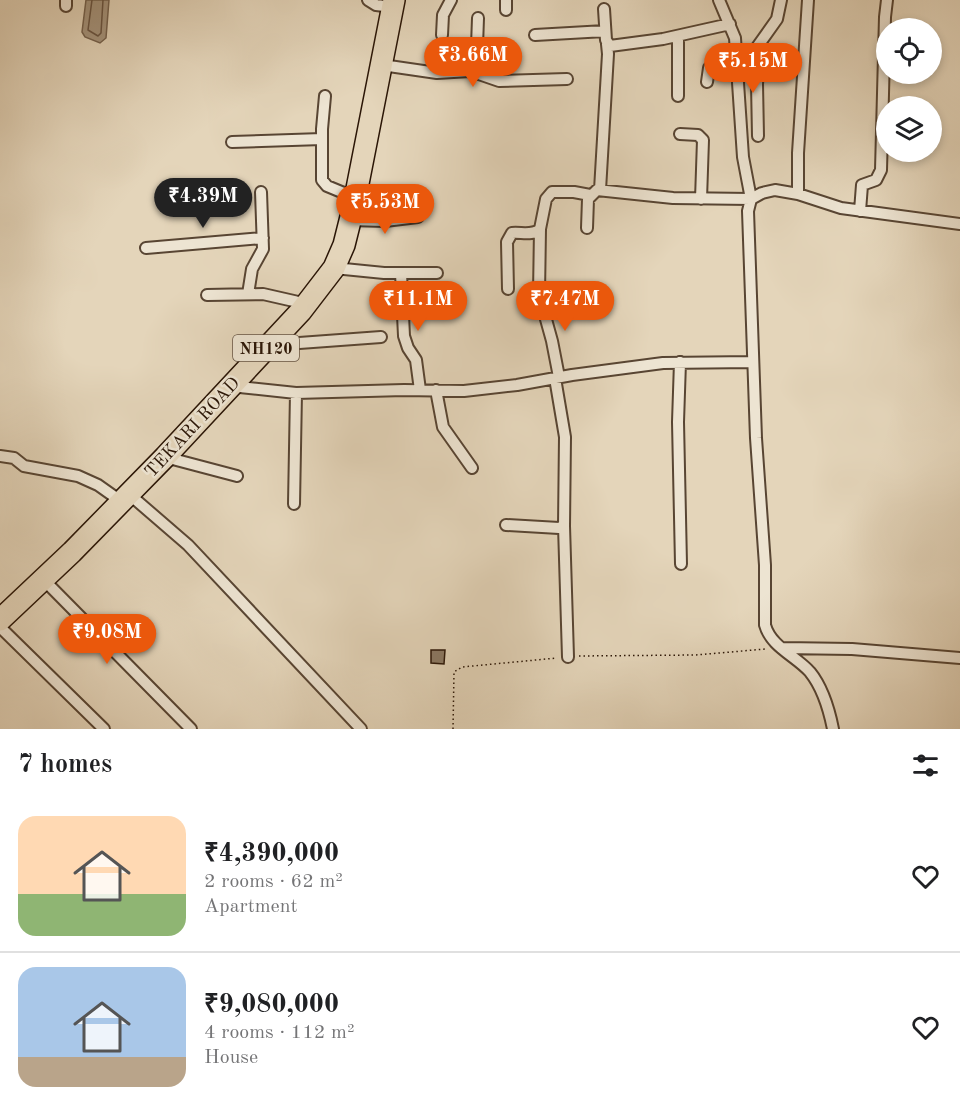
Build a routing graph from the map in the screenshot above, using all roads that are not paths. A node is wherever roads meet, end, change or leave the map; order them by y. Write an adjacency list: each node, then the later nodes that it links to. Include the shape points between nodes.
1 (368, 0): 7 (street, via 376,5)
2 (451, 0): 12 (street, via 443,15)
3 (719, 0): 10 (street)
4 (781, 0): 15 (street, via 777,19)
5 (808, 0): 30 (street)
6 (887, 0): 34 (street, via 880,170 876,180 862,185)
7 (393, 4): 18 (highway, TEKARI ROAD / NH120)
8 (604, 9): 11 (street)
9 (478, 18): 19 (street)
10 (730, 24): 14 (street); 17 (street)
11 (605, 31): 13 (street); 16 (street)
12 (442, 35)
13 (535, 35)
14 (678, 36): 16 (street, via 622,46); 23 (street)
15 (760, 43): 17 (street, via 750,57); 25 (street)
16 (607, 44): 29 (street)
17 (737, 61): 21 (street, via 710,65); 33 (street, via 743,157)
18 (382, 65): 19 (street); 31 (highway, TEKARI ROAD / NH120)
19 (476, 74): 20 (street, via 499,81)
20 (567, 79)
21 (707, 82)
22 (325, 96): 26 (street)
23 (678, 96)
24 (680, 134): 32 (street, via 698,135 703,140)
25 (758, 136)
26 (322, 139): 27 (street); 31 (street, via 324,184)
27 (232, 142)
28 (261, 192): 40 (street)
29 (595, 192): 32 (street); 38 (street, via 588,202); 39 (street, via 552,192 546,199)
30 (798, 194): 33 (street, via 775,190); 34 (street)
31 (356, 198): 36 (highway, TEKARI ROAD / NH120)
32 (701, 199): 33 (street)
33 (751, 199): 52 (street, via 747,211)
34 (860, 211): 37 (street)
35 (418, 217): 36 (street)
36 (350, 220): 42 (highway, TEKARI ROAD / NH120)
37 (960, 225)
38 (587, 228)
39 (540, 229): 45 (street, via 509,236); 53 (street, via 539,294)
40 (263, 238): 41 (street); 46 (street, via 262,253 248,282)
41 (146, 248)
42 (334, 268): 43 (street); 48 (highway, TEKARI ROAD / NH120)
43 (401, 273): 44 (street); 55 (street, via 404,336 416,360)
44 (437, 273)
45 (508, 289)
46 (248, 294): 47 (street); 48 (street)
47 (207, 296)
48 (307, 304): 50 (highway, TEKARI ROAD / NH120)
49 (381, 337): 50 (street)
50 (268, 345): 54 (highway, TEKARI ROAD / NH120)
51 (680, 362): 52 (street); 53 (street); 66 (street)
52 (753, 362): 70 (street, via 765,625 772,640)
53 (557, 378): 56 (street, via 485,390); 65 (street, via 565,437)
54 (230, 386): 57 (street); 59 (highway, TEKARI ROAD / NH120)
55 (420, 390): 56 (street); 57 (street)
56 (436, 390): 60 (street, via 443,427)
57 (297, 393): 63 (street)
58 (0, 456): 62 (street, via 14,458 24,466 78,476)
59 (165, 457): 61 (street); 62 (highway, TEKARI ROAD / NH120)
60 (472, 468)
61 (237, 476)
62 (126, 498): 67 (highway, TEKARI ROAD / NH120); 75 (street, via 188,545)
63 (294, 504)
64 (506, 525): 65 (street)
65 (564, 526): 71 (street)
66 (681, 564)
67 (43, 579): 68 (highway, TEKARI ROAD / NH120); 74 (street)
68 (0, 620)
69 (0, 627): 73 (street)
70 (782, 648): 72 (street); 76 (street, via 810,673 823,694)
71 (568, 657)
72 (960, 658)
73 (104, 729)
74 (191, 729)
75 (361, 729)
76 (833, 729)

